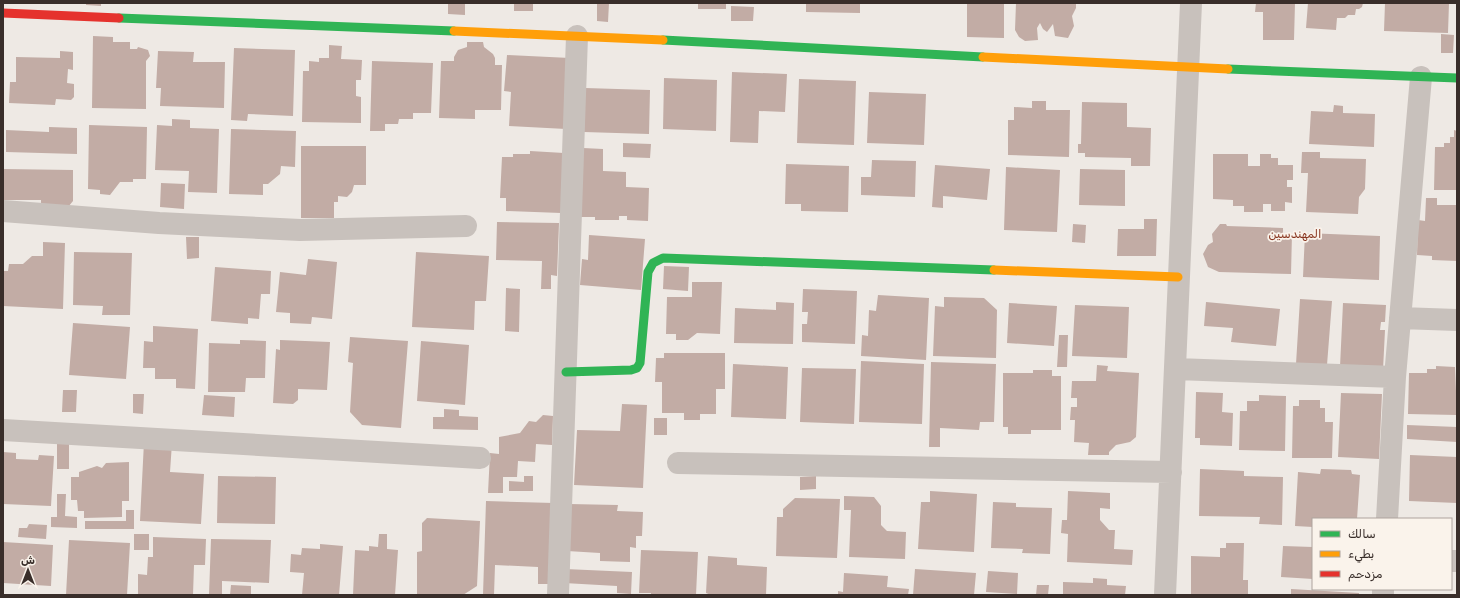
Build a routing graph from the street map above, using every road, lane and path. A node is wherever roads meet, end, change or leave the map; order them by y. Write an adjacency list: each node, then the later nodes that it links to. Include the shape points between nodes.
1 (1191, 3): 4 (street)
2 (3, 13): 3 (street)
3 (577, 36): 4 (street); 13 (street)
4 (1187, 67): 5 (street); 9 (street)
5 (1421, 76): 6 (street); 10 (street)
6 (1457, 78)
7 (3, 211): 8 (street, via 159,223 300,230)
8 (466, 226)
9 (1178, 277): 12 (street); 13 (street, via 663,258 653,263 648,272 640,363 637,368)
10 (1400, 318): 11 (street); 14 (street)
11 (1457, 320)
12 (1176, 369): 14 (street); 18 (street)
13 (566, 372): 20 (street)
14 (1395, 377): 19 (street)
15 (3, 430): 16 (street)
16 (480, 458)
17 (678, 463): 18 (street)
18 (1171, 472): 21 (street)
19 (1387, 518)
20 (558, 595)
21 (1165, 595)

